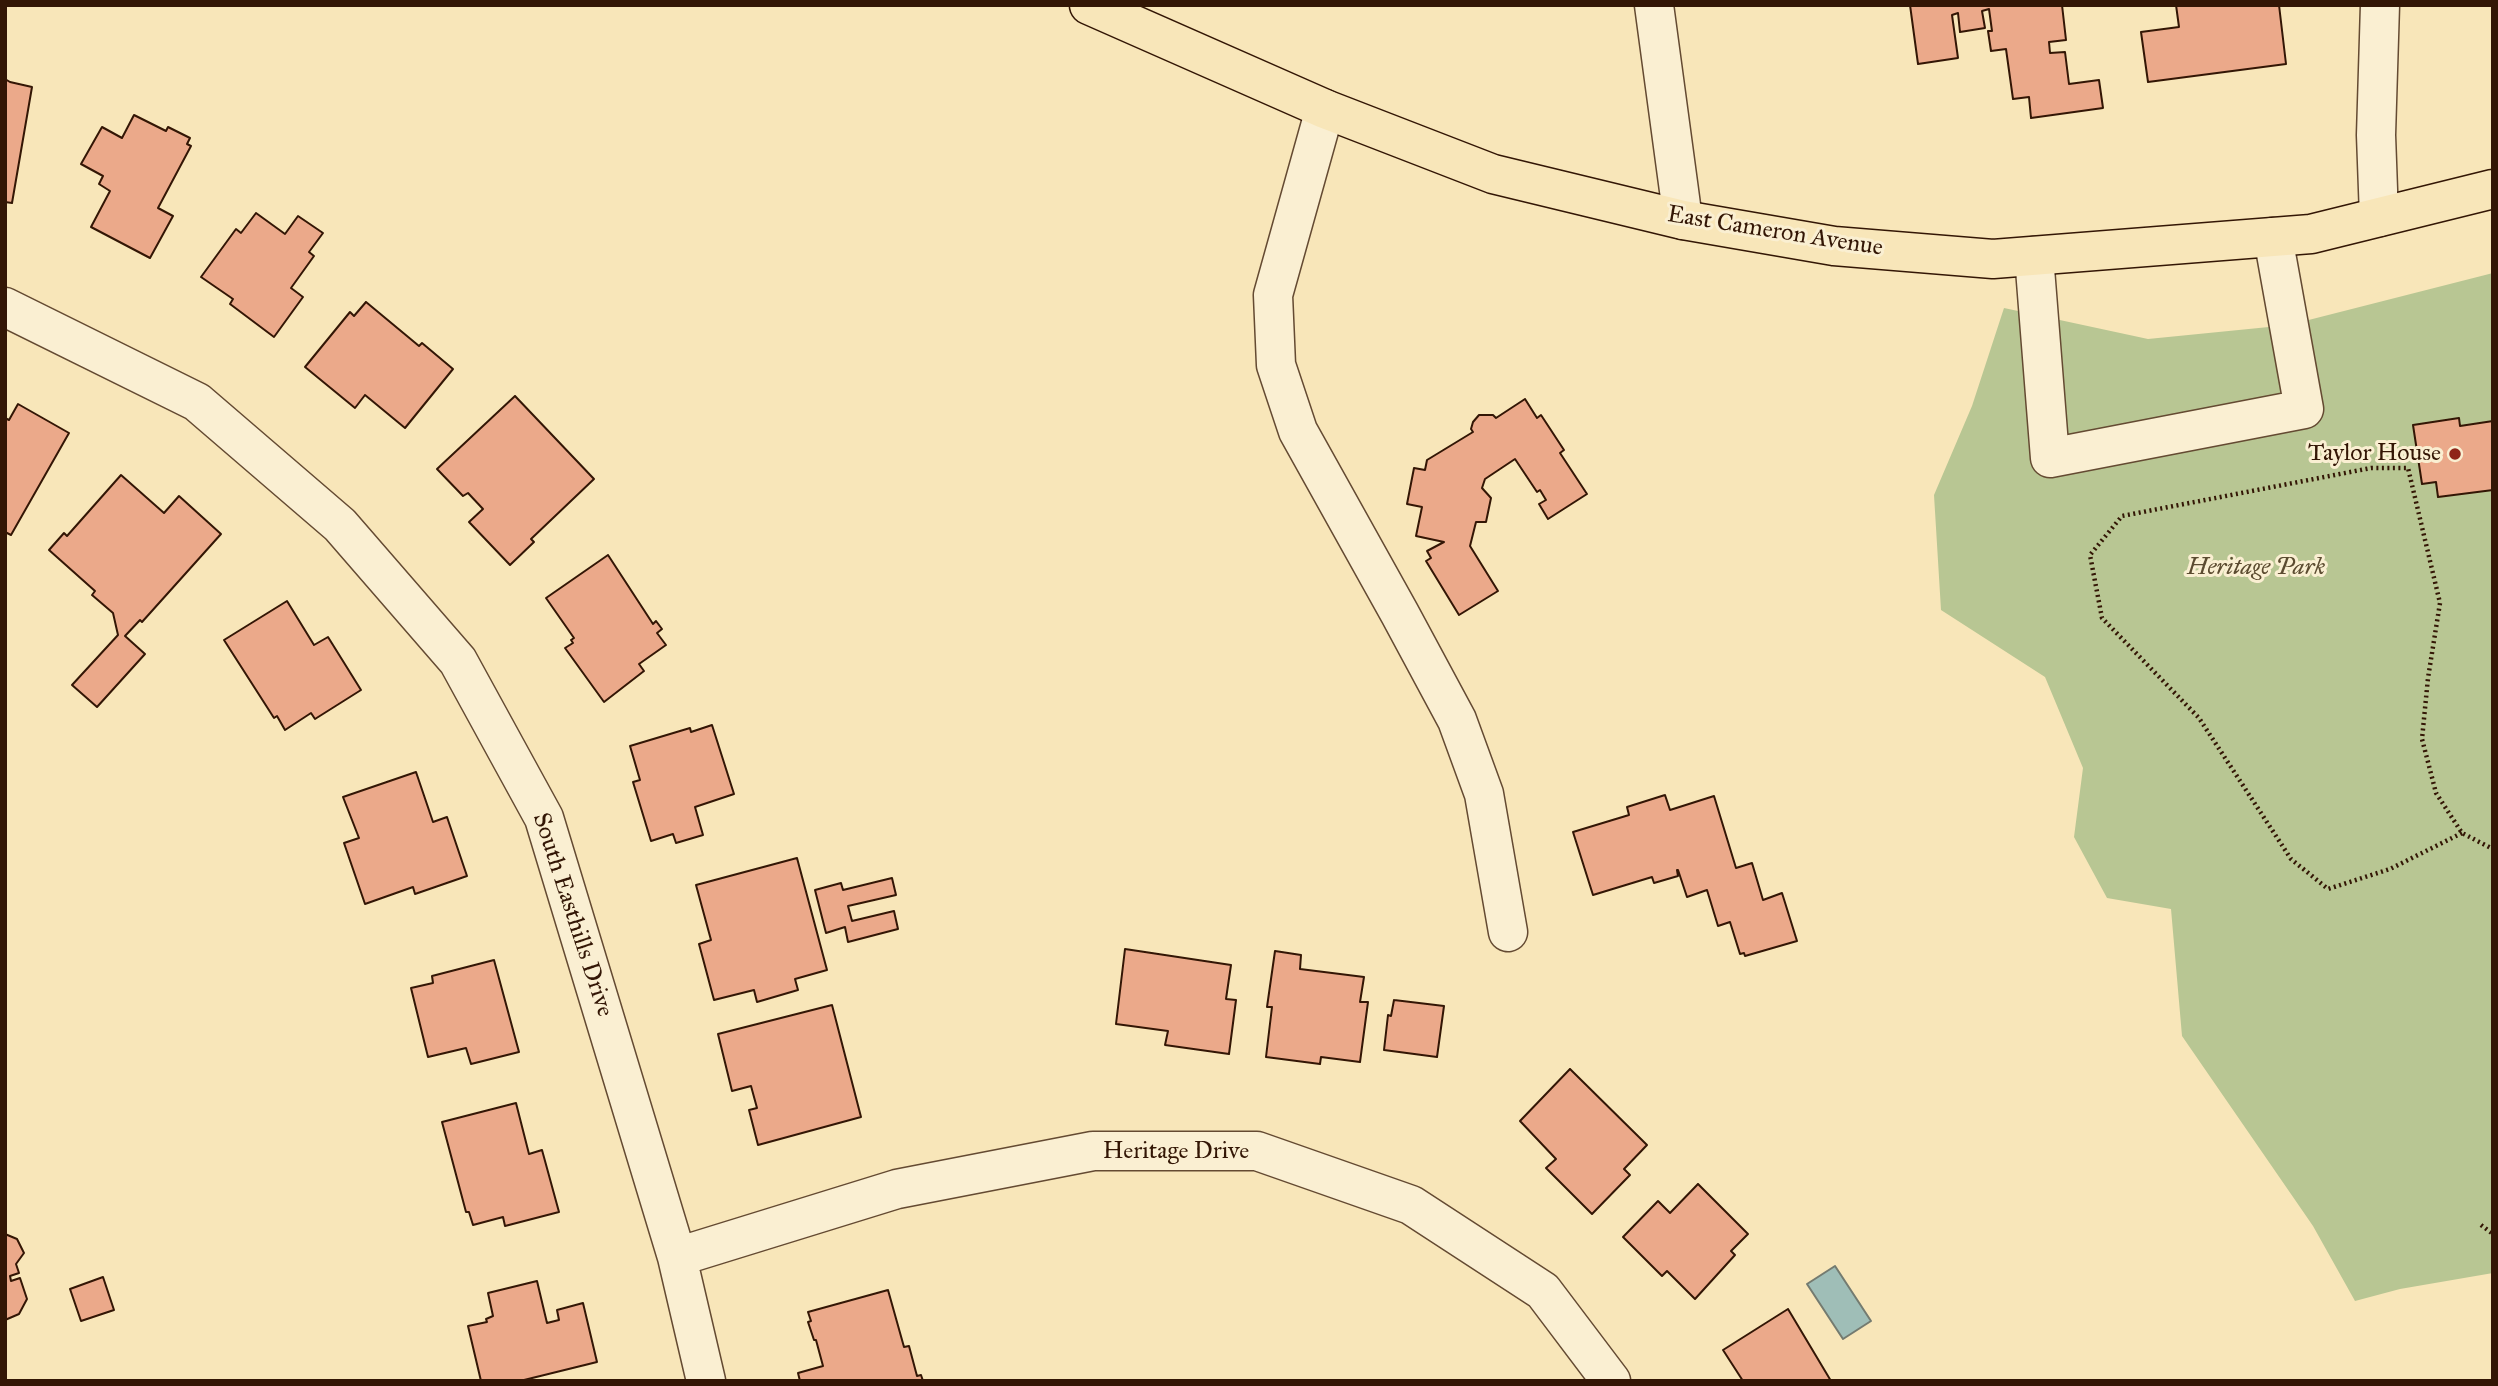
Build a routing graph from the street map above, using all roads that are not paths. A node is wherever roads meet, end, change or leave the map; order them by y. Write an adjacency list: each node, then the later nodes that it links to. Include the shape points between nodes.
1 (1089, 5): 4 (main road, East Cameron Avenue)
2 (1654, 5): 7 (street)
3 (2380, 5): 6 (street)
4 (1325, 109): 7 (main road, East Cameron Avenue, via 1493,174); 11 (street, via 1273,295 1276,365 1298,431 1457,720 1483,794)
5 (2493, 189): 6 (main road, East Cameron Avenue)
6 (2379, 217): 8 (main road, East Cameron Avenue, via 2311,234)
7 (1683, 220): 9 (main road, East Cameron Avenue, via 1834,246 1993,259)
8 (2273, 237): 9 (main road, East Cameron Avenue); 9 (street, via 2304,408 2050,458)
9 (2034, 256)
10 (5, 307): 12 (street, South Easthills Drive, via 197,402 340,525 458,661 544,818)
11 (1508, 932)
12 (677, 1256): 13 (street, South Easthills Drive); 14 (street, Heritage Drive, via 897,1189 1093,1151 1257,1151 1411,1205 1544,1291)
13 (706, 1381)
14 (1611, 1381)

